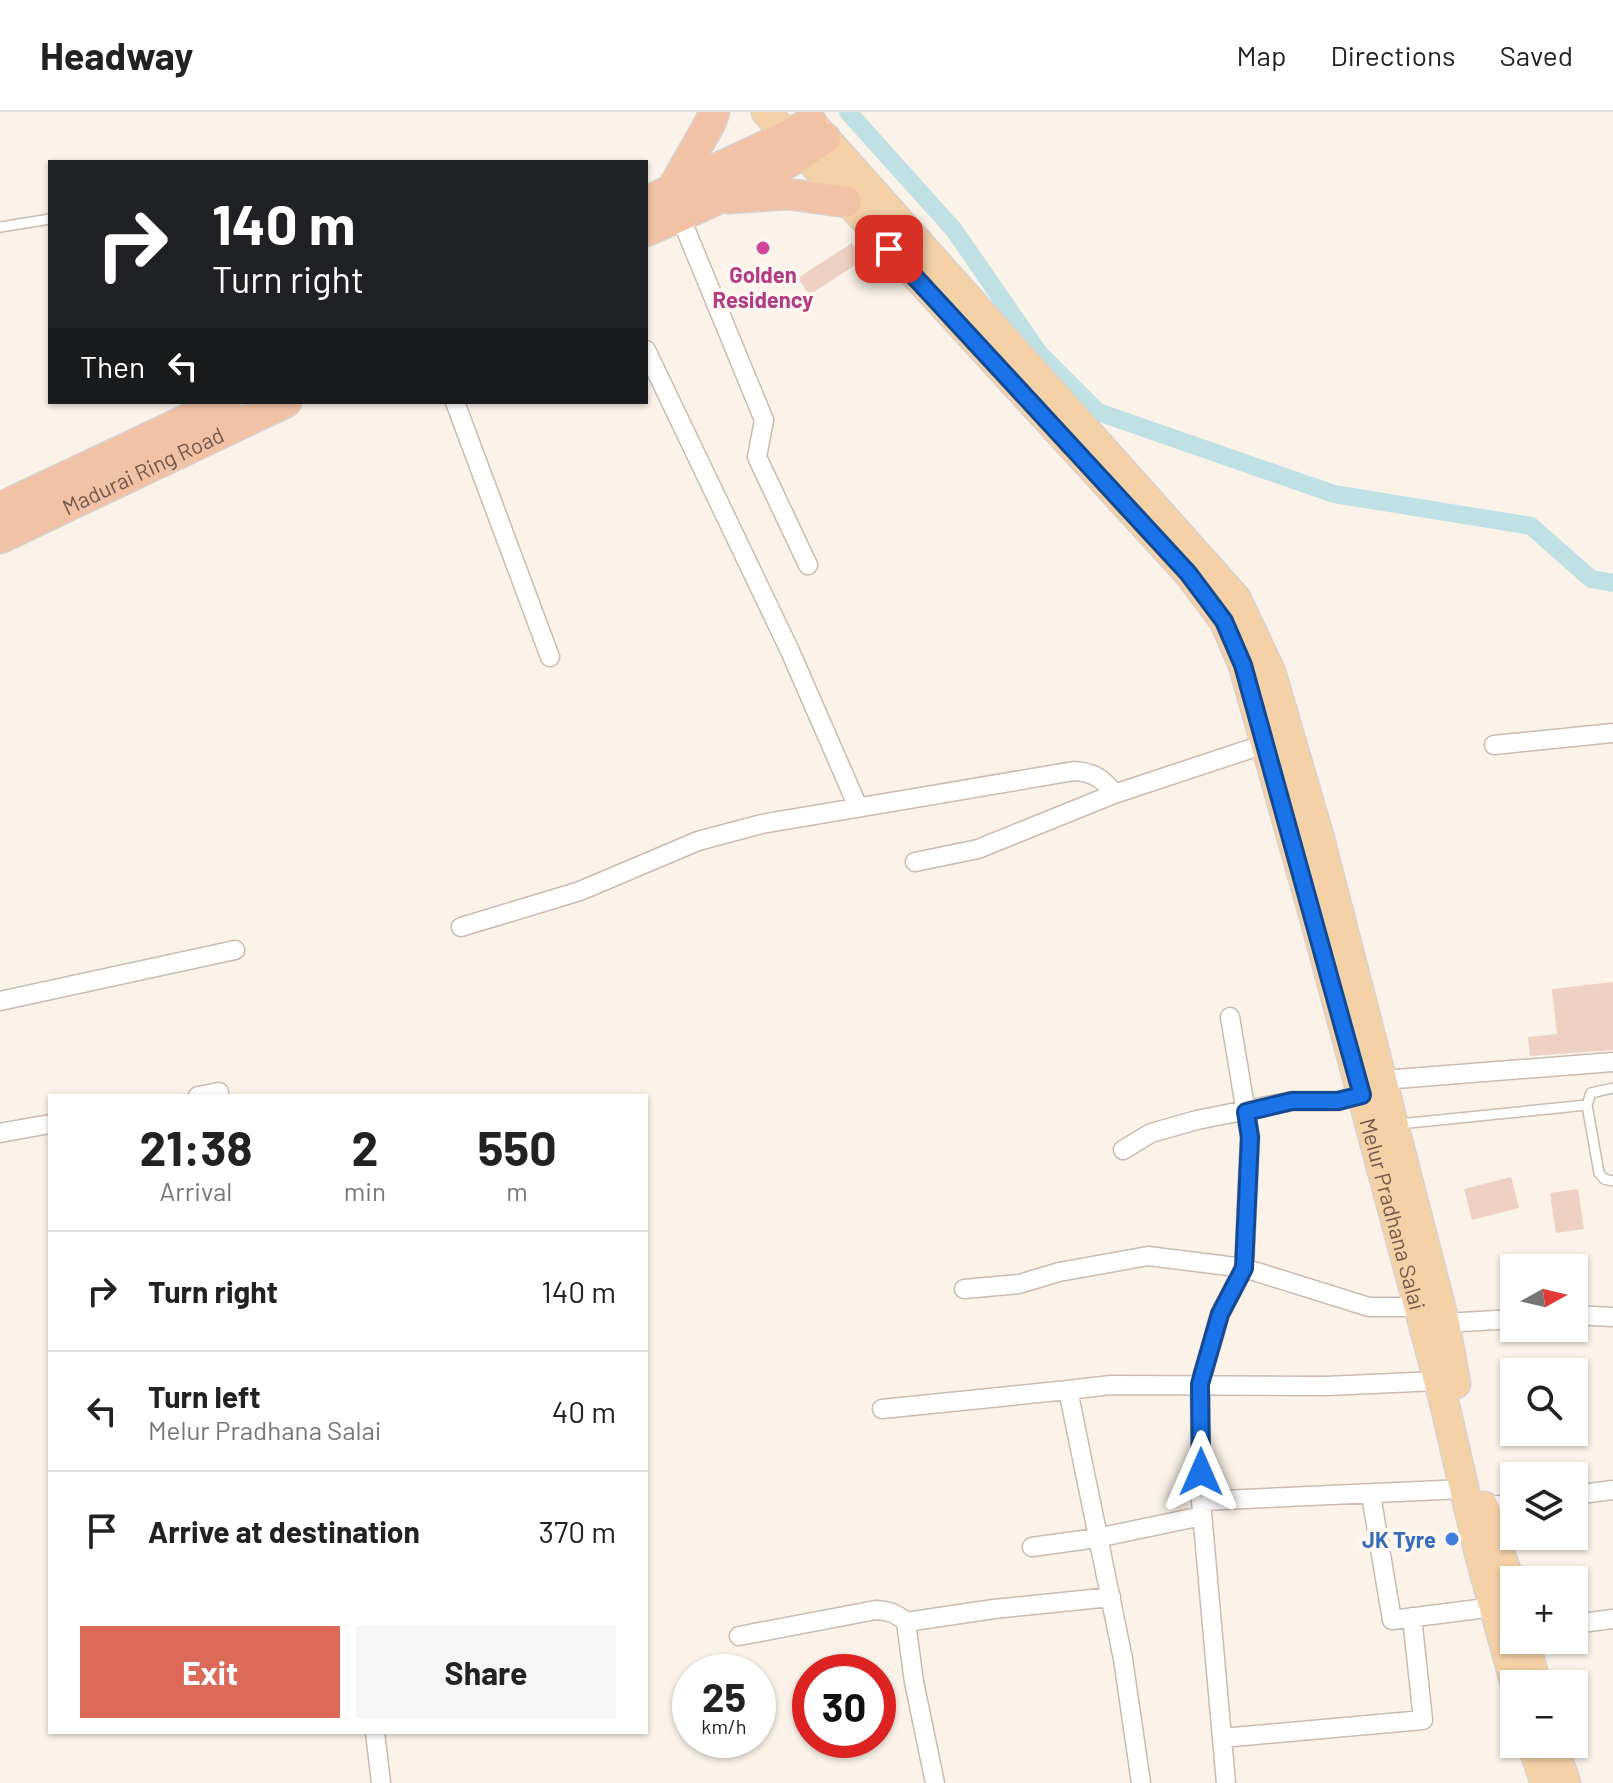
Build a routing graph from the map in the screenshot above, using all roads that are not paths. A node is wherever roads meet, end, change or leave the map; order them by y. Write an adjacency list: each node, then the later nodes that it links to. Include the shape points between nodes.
1 (714, 112): 6 (highway)
2 (766, 112): 3 (main road, Melur Pradhana Salai)
3 (805, 132): 4 (highway); 6 (highway); 7 (main road, Melur Pradhana Salai); 30 (main road, Melur Pradhana Salai, via 1236,598 1275,687 1318,832)
4 (717, 199): 6 (highway); 7 (highway, via 788,194)
5 (648, 202): 6 (highway)
6 (677, 202): 10 (highway); 17 (street, via 764,420 757,457)
7 (846, 202): 20 (main road, Melur Pradhana Salai, via 1188,573 1224,621 1243,665)
8 (48, 219): 9 (lane)
9 (0, 227)
10 (648, 229)
11 (648, 354): 23 (street)
12 (219, 404): 15 (highway, Madurai Ring Road)
13 (282, 404): 16 (highway, Madurai Ring Road)
14 (456, 404): 18 (street)
15 (0, 508)
16 (0, 538)
17 (808, 565)
18 (550, 657)
19 (1613, 733): 21 (street)
20 (1265, 744): 22 (street); 30 (main road, Melur Pradhana Salai)
21 (1494, 745)
22 (1114, 794): 23 (street, via 1106,782 1074,771); 24 (street, via 978,849)
23 (858, 807): 25 (street, via 698,841 580,891)
24 (915, 862)
25 (461, 927)
26 (235, 950): 27 (street)
27 (0, 1001)
28 (1230, 1017): 35 (street)
29 (1613, 1062): 30 (street)
30 (1372, 1088): 35 (street, via 1338,1101 1292,1101); 37 (main road, Melur Pradhana Salai); 43 (main road, Melur Pradhana Salai)
31 (1613, 1088): 34 (lane, via 1591,1093)
32 (219, 1092): 33 (street)
33 (208, 1094)
34 (1587, 1105): 37 (lane); 40 (lane, via 1599,1173)
35 (1246, 1112): 39 (street, via 1151,1133); 41 (street, via 1250,1137)
36 (48, 1124): 38 (street)
37 (1394, 1125): 47 (main road, Melur Pradhana Salai)
38 (0, 1133)
39 (1123, 1150)
40 (1613, 1181)
41 (1244, 1268): 42 (street, via 1148,1256 1019,1284); 43 (street, via 1369,1307); 49 (street, via 1220,1314)
42 (964, 1289)
43 (1418, 1307): 48 (main road, Melur Pradhana Salai)
44 (1588, 1316): 45 (street)
45 (1613, 1317)
46 (1500, 1320): 47 (street)
47 (1445, 1323): 55 (main road, Melur Pradhana Salai)
48 (1438, 1381): 49 (street); 55 (main road, Melur Pradhana Salai)
49 (1200, 1384): 50 (street); 57 (street)
50 (1068, 1390): 51 (street); 58 (street)
51 (882, 1409)
52 (1613, 1490): 53 (street)
53 (1588, 1493)
54 (1371, 1495): 55 (street); 57 (street); 63 (street, via 1392,1620)
55 (1474, 1498): 56 (street); 60 (main road, Melur Pradhana Salai)
56 (1500, 1501)
57 (1201, 1509): 58 (street); 69 (street)
58 (1097, 1538): 59 (street); 61 (street)
59 (1032, 1547)
60 (1500, 1586)
61 (1111, 1597): 65 (street); 75 (street)
62 (1500, 1601): 63 (street)
63 (1412, 1617): 69 (street, via 1423,1720)
64 (1613, 1619): 66 (street)
65 (906, 1622): 67 (street, via 891,1611 876,1610); 74 (street)
66 (1588, 1622)
67 (739, 1636)
68 (375, 1734): 73 (street)
69 (1222, 1738): 76 (street)
70 (1539, 1758): 72 (main road)
71 (1552, 1758): 72 (main road)
72 (1550, 1781)
73 (381, 1783)
74 (935, 1783)
75 (1141, 1783)
76 (1226, 1783)

